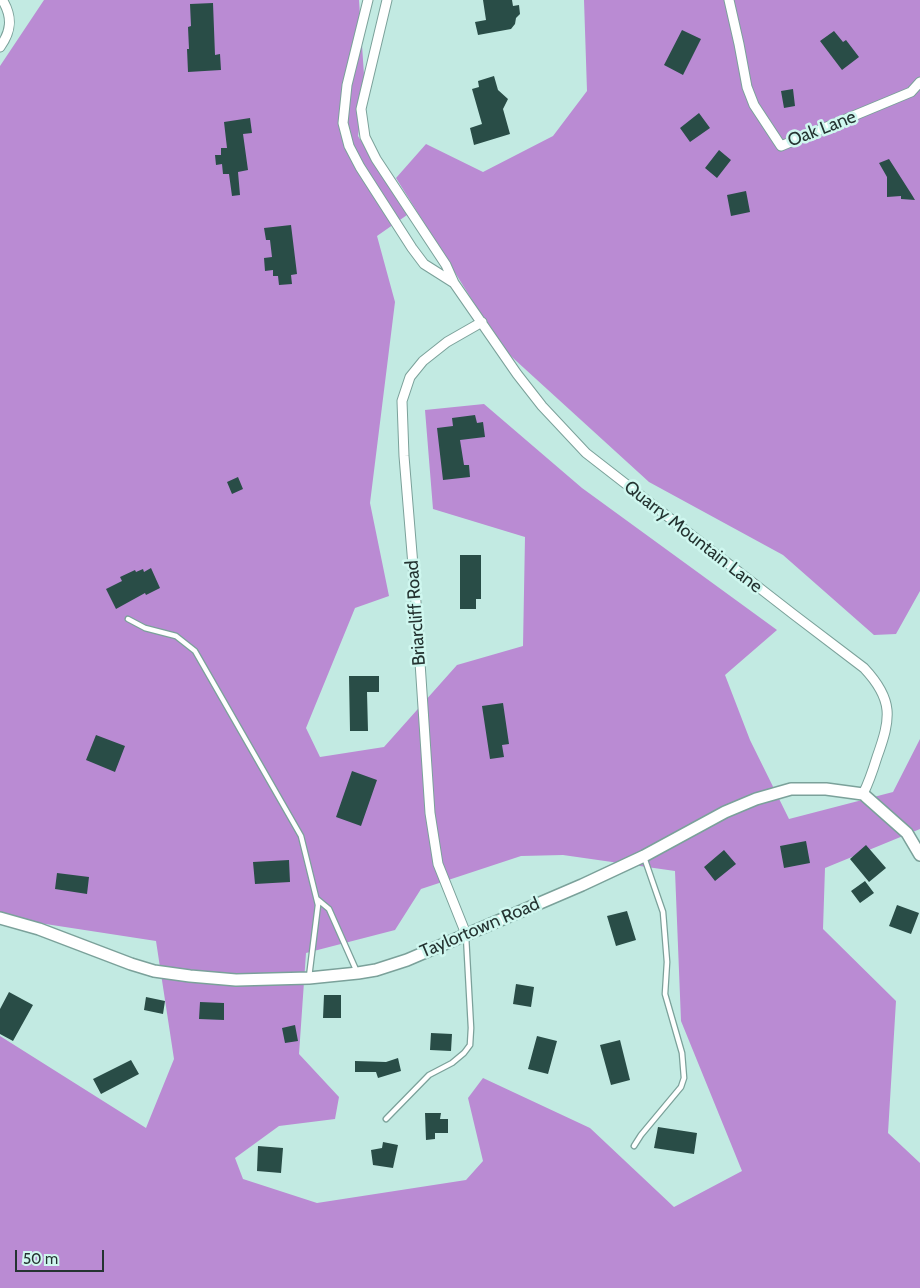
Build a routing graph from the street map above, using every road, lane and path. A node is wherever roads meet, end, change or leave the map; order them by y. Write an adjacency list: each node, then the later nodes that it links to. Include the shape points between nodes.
1 (387, 0): 5 (street, Quarry Mountain Lane)
2 (728, 0): 7 (street, Oak Lane, via 747,87 754,105 781,146 911,92)
3 (3, 2): 6 (street, via 10,20 9,30)
4 (367, 3): 5 (street); 9 (street, Quarry Mountain Lane, via 347,85 343,123)
5 (385, 10): 8 (street, Quarry Mountain Lane, via 361,109 365,137)
6 (0, 47)
7 (920, 82)
8 (371, 150): 9 (street); 10 (street, Quarry Mountain Lane, via 446,265)
9 (356, 160): 10 (street, Quarry Mountain Lane, via 424,264)
10 (454, 283): 11 (street, Quarry Mountain Lane)
11 (482, 322): 13 (street, Quarry Mountain Lane, via 542,406 586,453 864,668 875,680 886,702 888,726); 18 (street, Briarcliff Road, via 447,342 423,361 410,377 402,401 430,813 438,864)
12 (128, 619): 16 (lane, via 145,628 176,636 195,651 301,836)
13 (863, 794): 14 (street, via 907,833); 15 (street, Taylortown Road, via 826,789 791,790 756,798)
14 (920, 855)
15 (644, 856): 18 (street, Taylortown Road); 22 (lane, via 663,912 667,962 665,994 682,1052 684,1078 681,1087)
16 (316, 898): 19 (lane, via 329,909); 20 (lane, via 318,905)
17 (0, 918): 20 (street, Taylortown Road, via 154,971 236,980)
18 (466, 934): 19 (street, Taylortown Road, via 407,960); 21 (lane, via 470,1045 452,1063 428,1075)
19 (358, 973): 20 (street, Taylortown Road)
20 (309, 978)
21 (386, 1120)
22 (634, 1146)

